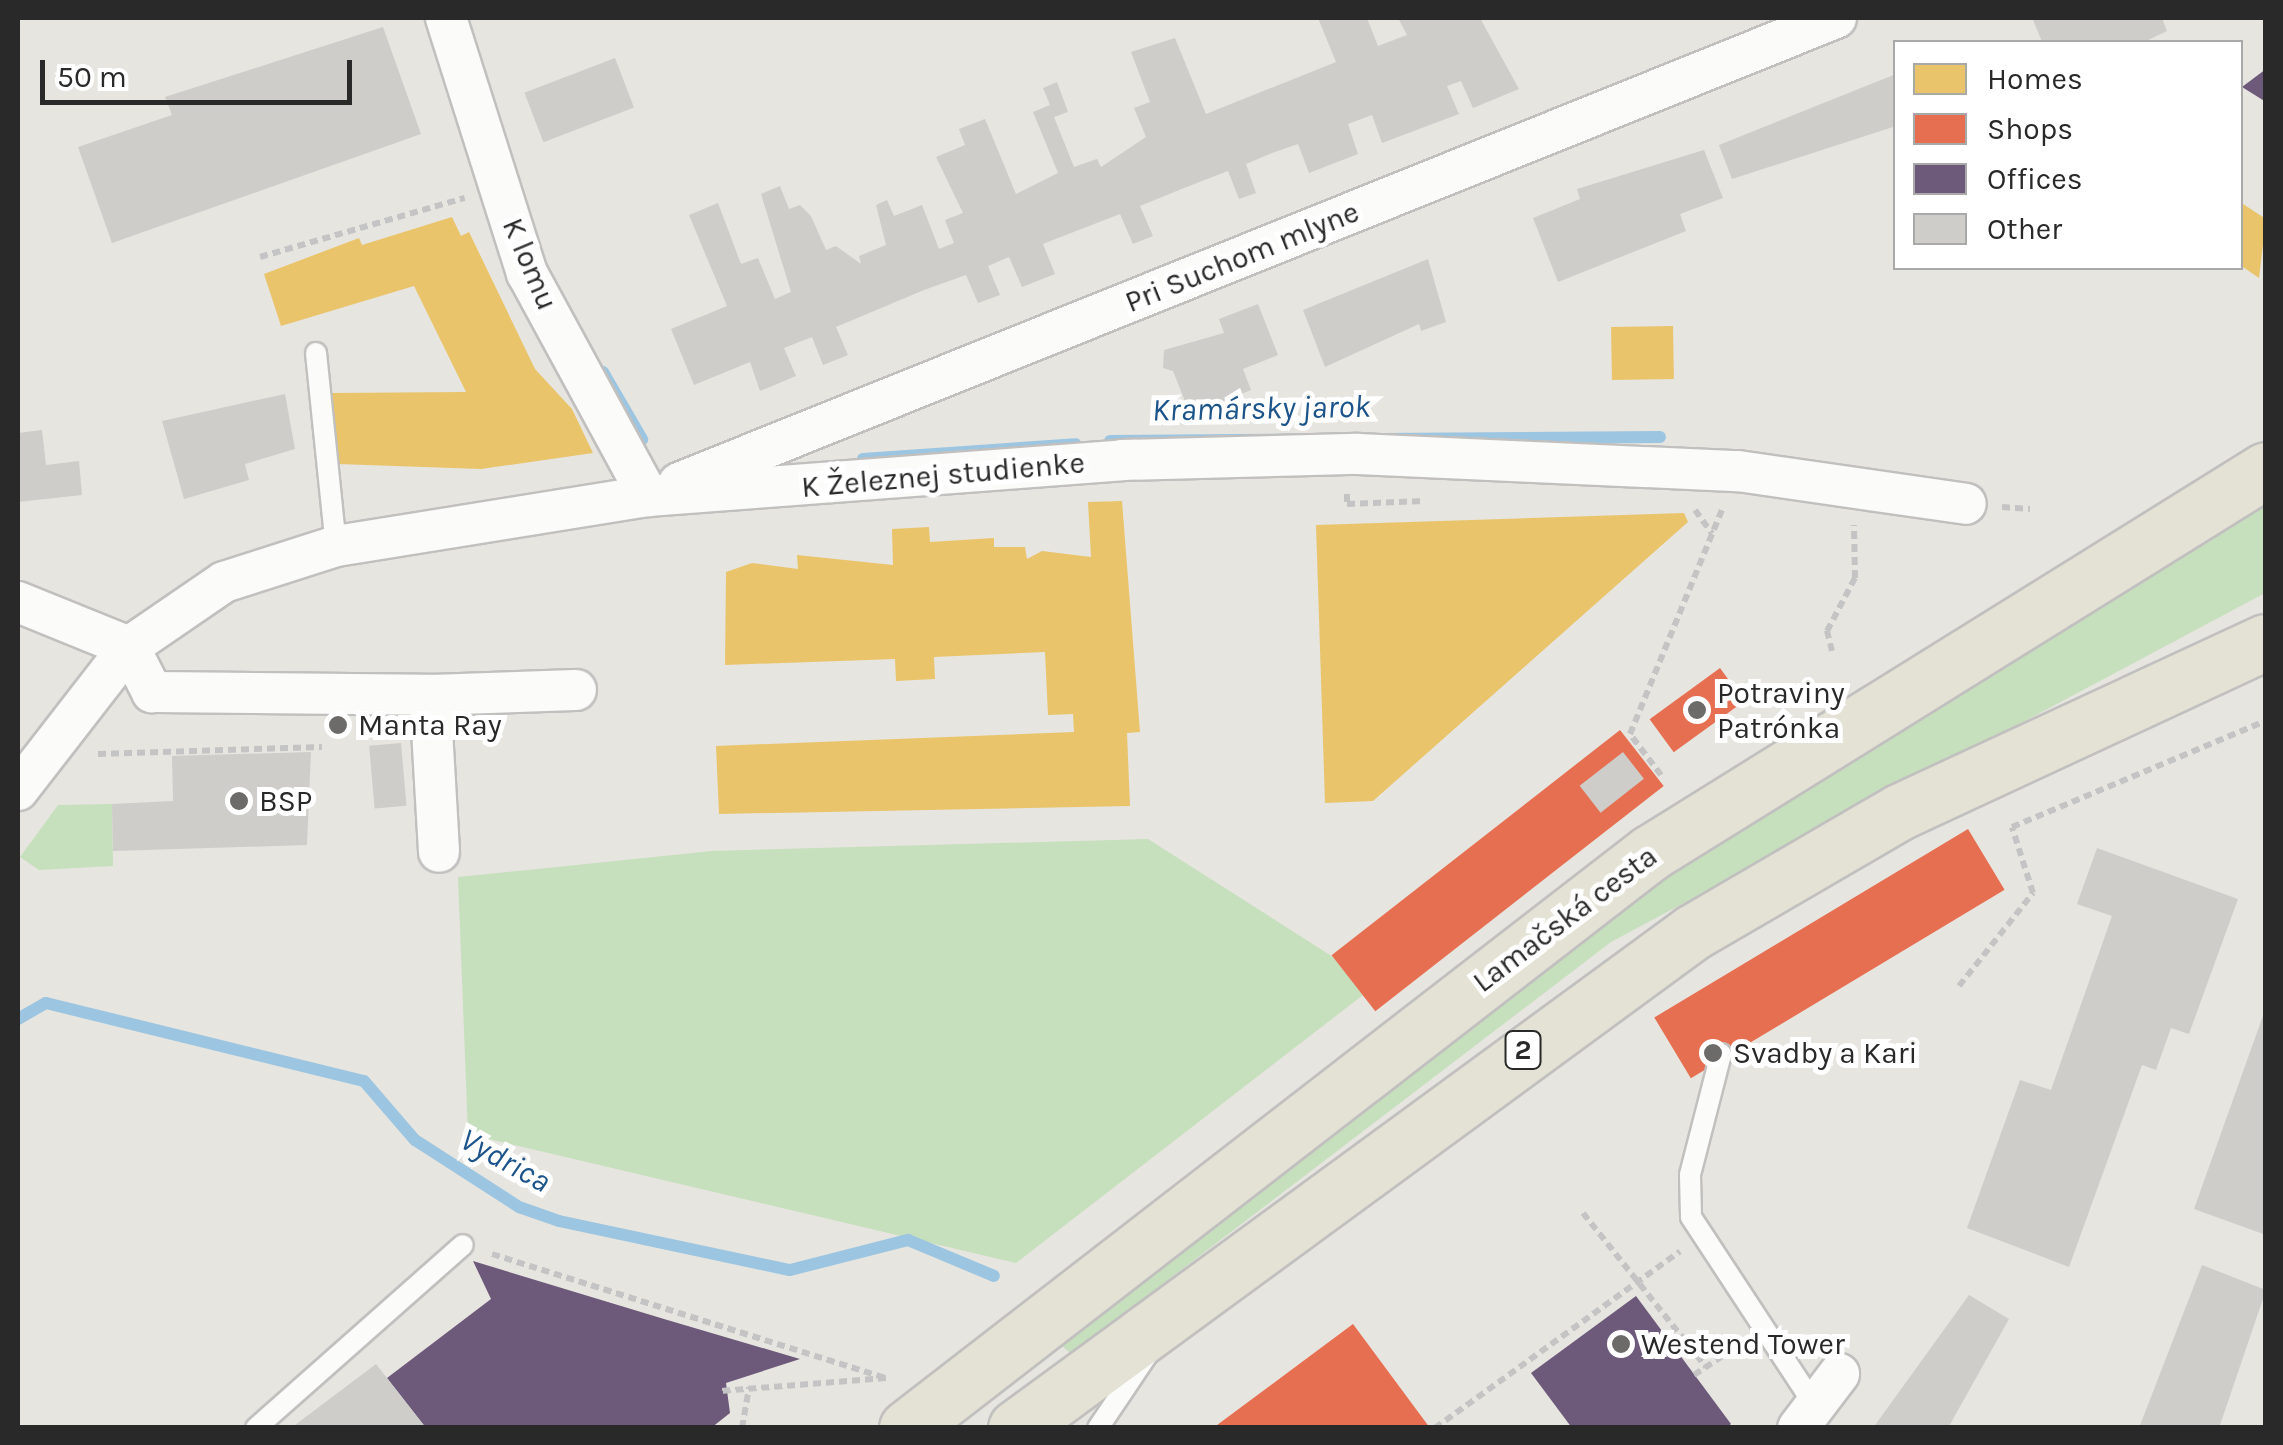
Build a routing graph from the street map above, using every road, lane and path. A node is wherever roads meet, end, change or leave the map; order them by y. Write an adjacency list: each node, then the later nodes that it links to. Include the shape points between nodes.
1 (446, 18): 3 (street, K lomu)
2 (1836, 18): 9 (street, Pri Suchom mlyne)
3 (500, 188): 4 (path); 9 (street, K lomu, via 527,273)
4 (260, 257)
5 (316, 353): 11 (lane)
6 (2266, 470): 40 (main road, Lamačská cesta, via 1727,799)
7 (1738, 471): 8 (street, K Železnej studienke); 9 (street, K Železnej studienke, via 1346,454 1122,460); 21 (path, via 1630,734)
8 (1854, 487): 10 (street, K Železnej studienke); 15 (path, via 1856,578 1827,631)
9 (648, 496): 11 (street, K Železnej studienke)
10 (1966, 504)
11 (336, 546): 14 (street, K Železnej studienke, via 224,582)
12 (18, 602): 14 (street)
13 (2266, 642): 30 (main road, 2, via 1792,870 1555,1027)
14 (129, 647): 17 (street, via 152,692); 22 (street, K Železnej studienke)
15 (1832, 651)
16 (576, 690): 17 (street)
17 (430, 695): 23 (street)
18 (2266, 721): 24 (path, via 2012,827 2033,893)
19 (322, 748): 20 (path)
20 (96, 754)
21 (1662, 775)
22 (18, 790)
23 (439, 852)
24 (1959, 986)
25 (1721, 1054): 27 (lane, via 1690,1175)
26 (1583, 1213): 29 (path)
27 (1701, 1236): 29 (path); 37 (lane)
28 (463, 1245): 35 (path, via 886,1378); 38 (lane)
29 (1640, 1279): 31 (path); 33 (path, via 1706,1367)
30 (1184, 1302): 41 (main road, 2); 42 (lane)
31 (1602, 1306): 32 (path); 43 (path)
32 (1610, 1315)
33 (1694, 1374)
34 (1839, 1374): 37 (street)
35 (750, 1388): 36 (path); 39 (path)
36 (721, 1390)
37 (1806, 1417)
38 (256, 1428)
39 (742, 1428)
40 (907, 1428)
41 (1016, 1428)
42 (1098, 1428)
43 (1434, 1428)

